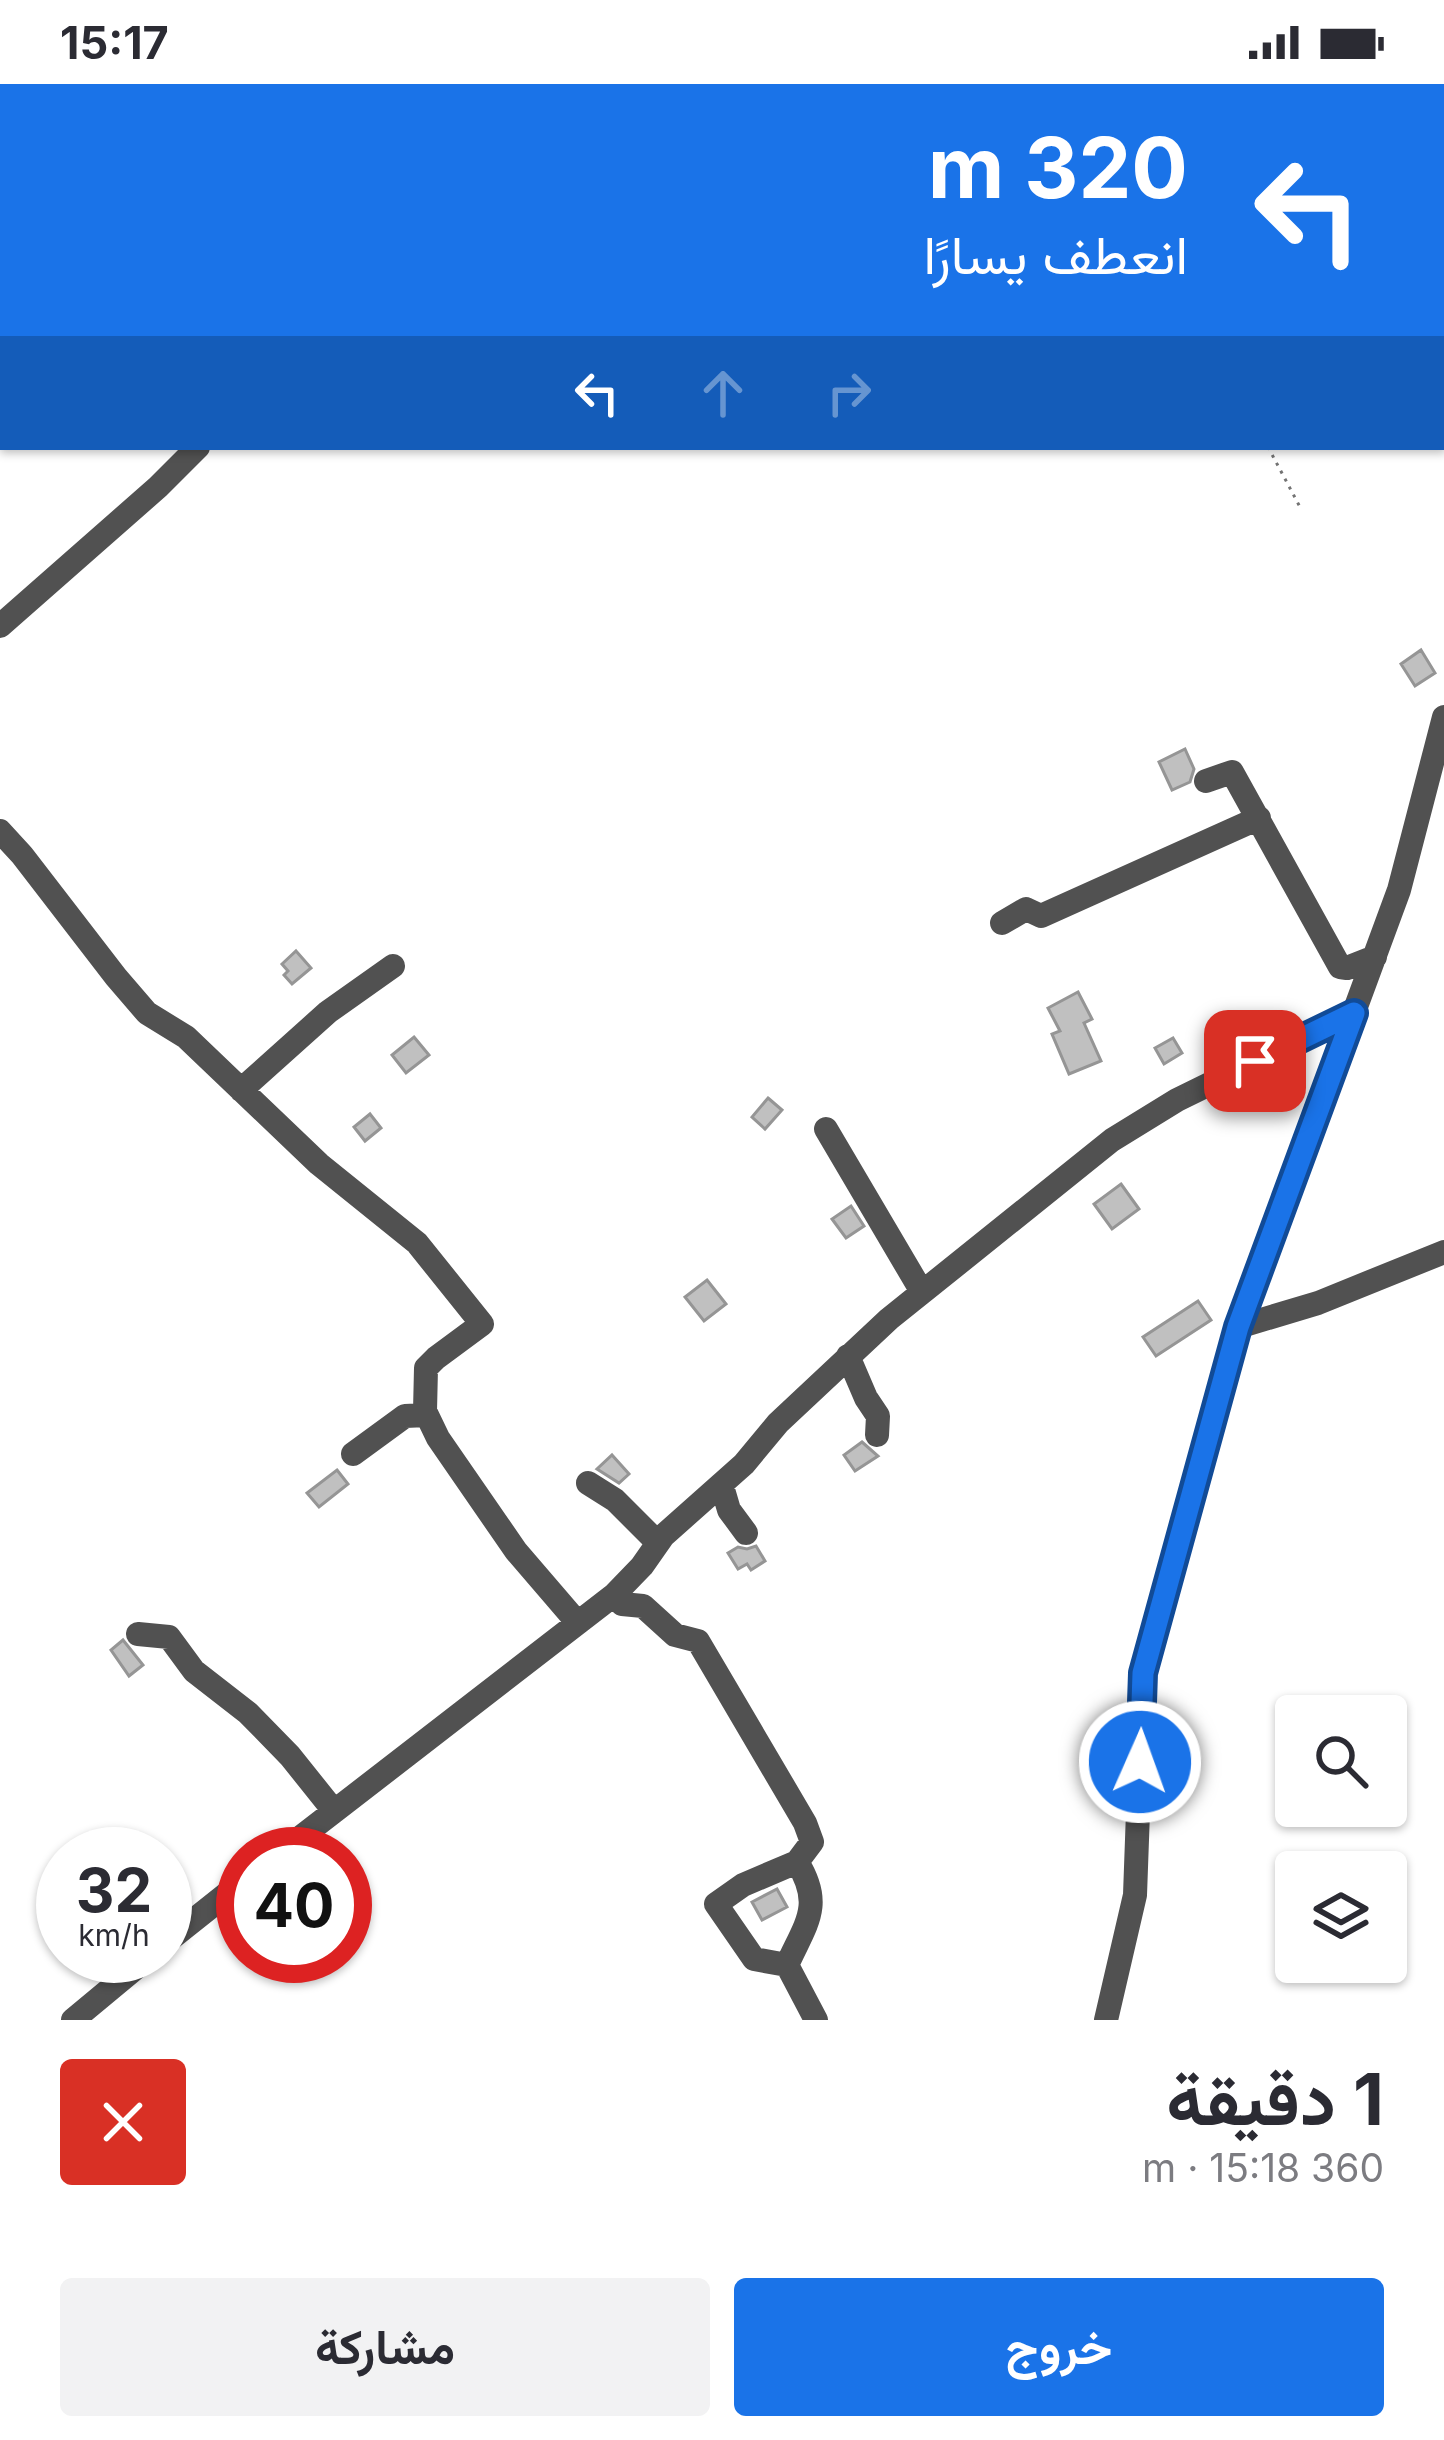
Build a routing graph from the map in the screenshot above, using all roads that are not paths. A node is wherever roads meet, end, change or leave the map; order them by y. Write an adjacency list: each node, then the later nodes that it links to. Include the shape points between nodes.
1 (195, 450): 2 (street)
2 (0, 626)
3 (1444, 717): 8 (street)
4 (1206, 781): 5 (street, via 1232,772)
5 (1259, 818): 7 (street, via 1041,916 1026,909); 8 (street, via 1340,967)
6 (0, 831): 11 (street, via 147,1013 186,1037)
7 (1002, 923)
8 (1375, 957): 10 (street)
9 (393, 965): 11 (street)
10 (1354, 1013): 14 (street, via 1112,1141); 15 (street)
11 (241, 1090): 17 (street, via 418,1243 482,1324 426,1368)
12 (826, 1129): 14 (street)
13 (1444, 1252): 15 (street)
14 (922, 1292): 16 (street)
15 (1238, 1327): 36 (street, via 1143,1673 1135,1895)
16 (848, 1357): 18 (street, via 878,1416); 21 (street)
17 (427, 1414): 19 (street, via 405,1416); 25 (street, via 516,1552)
18 (877, 1435)
19 (353, 1454)
20 (588, 1483): 23 (street)
21 (722, 1486): 22 (street); 23 (street)
22 (746, 1533)
23 (658, 1543): 24 (street)
24 (614, 1594): 25 (street); 29 (street, via 698,1641 805,1822 812,1842)
25 (578, 1622): 27 (street)
26 (138, 1634): 27 (street, via 169,1636)
27 (334, 1811): 28 (street)
28 (314, 1827)
29 (796, 1862): 32 (street, via 810,1883 812,1909); 32 (street, via 716,1904 754,1960)
30 (216, 1902): 31 (street)
31 (192, 1922)
32 (788, 1965): 35 (street)
33 (118, 1983): 34 (street)
34 (73, 2020)
35 (816, 2020)
36 (1106, 2020)

